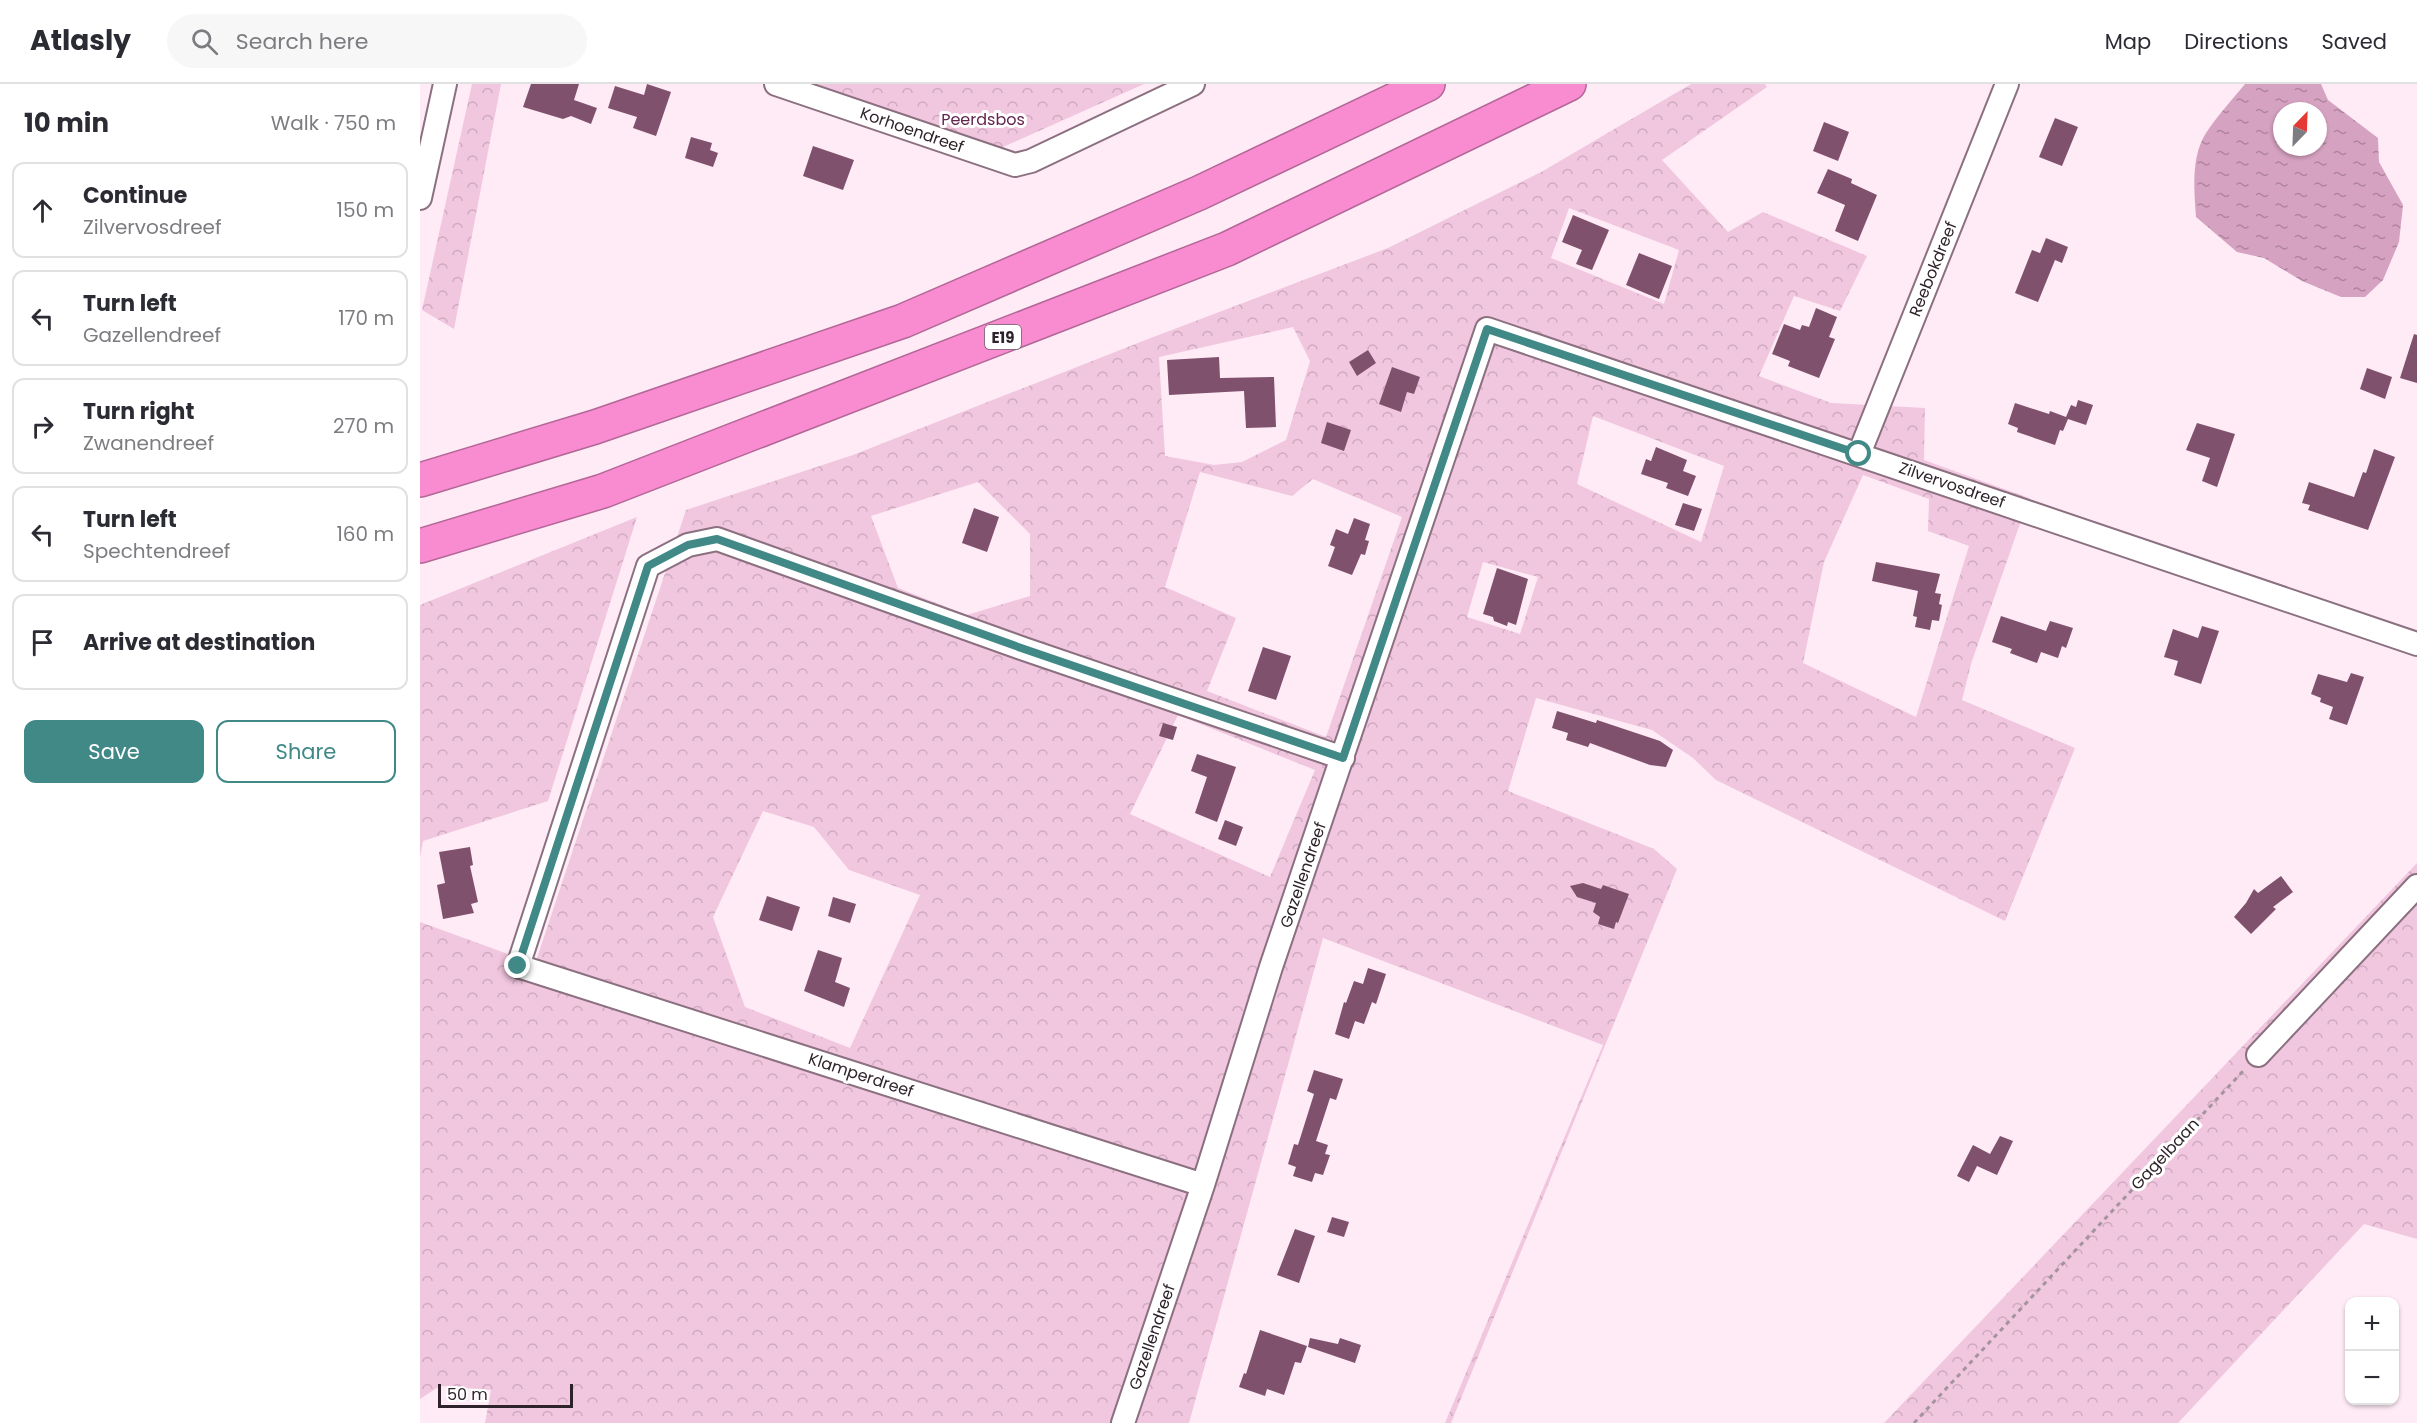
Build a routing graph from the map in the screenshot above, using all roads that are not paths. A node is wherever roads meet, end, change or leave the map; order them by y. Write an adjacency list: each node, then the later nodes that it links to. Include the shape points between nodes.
1 (445, 84): 7 (street)
2 (776, 84): 6 (street, Korhoendreef, via 1015,165 1147,108)
3 (1428, 84): 10 (highway, via 1199,193 903,321 595,427)
4 (1569, 84): 11 (highway, E19, via 1227,249 603,491)
5 (2007, 84): 9 (street, Reebokdreef)
6 (1187, 85)
7 (420, 198)
8 (1487, 329): 9 (street, Zilvervosdreef); 13 (street, Gazellendreef)
9 (1859, 454): 12 (street, Zilvervosdreef)
10 (420, 480)
11 (420, 546)
12 (2417, 644)
13 (1343, 758): 16 (street, Gazellendreef, via 1271,967); 16 (street, Klamperdreef, via 717,539 688,545 648,566 518,966)
14 (2417, 886): 15 (street)
15 (2258, 1055)
16 (1203, 1185): 17 (street, Gazellendreef)
17 (1123, 1423)

